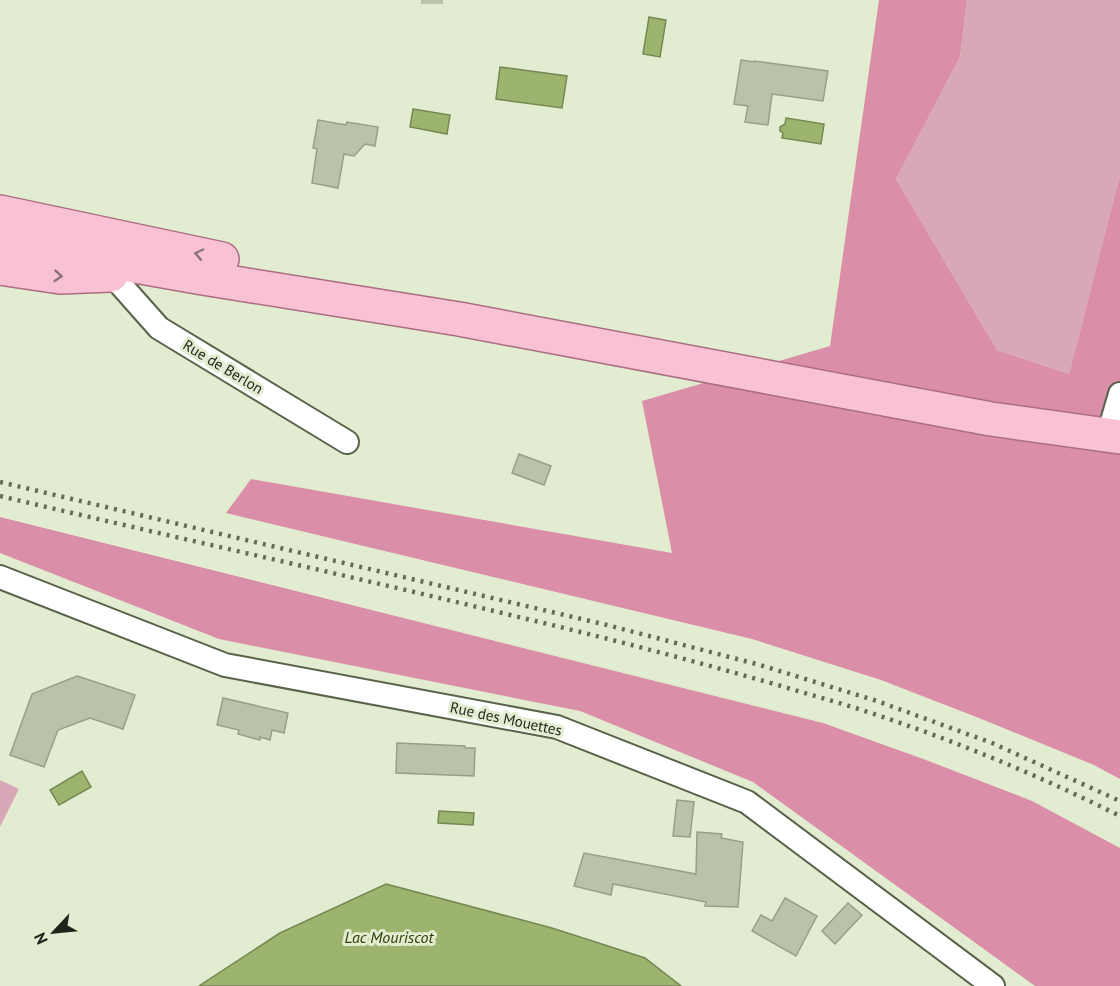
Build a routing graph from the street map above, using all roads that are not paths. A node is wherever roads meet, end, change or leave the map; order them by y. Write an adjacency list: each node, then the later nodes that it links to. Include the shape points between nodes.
1 (0, 212): 6 (main road, one-way to 1, via 221,259)
2 (0, 242): 5 (main road)
3 (0, 268): 4 (main road, one-way to 4, via 60,277)
4 (112, 275): 5 (main road); 9 (street, Rue de Berlon, via 159,328)
5 (197, 277): 6 (main road)
6 (459, 319): 8 (main road, via 991,419)
7 (1120, 394): 8 (street)
8 (1114, 436)
9 (347, 442)
10 (0, 577): 11 (street, Rue des Mouettes, via 225,665 557,727 747,802)
11 (993, 986)

